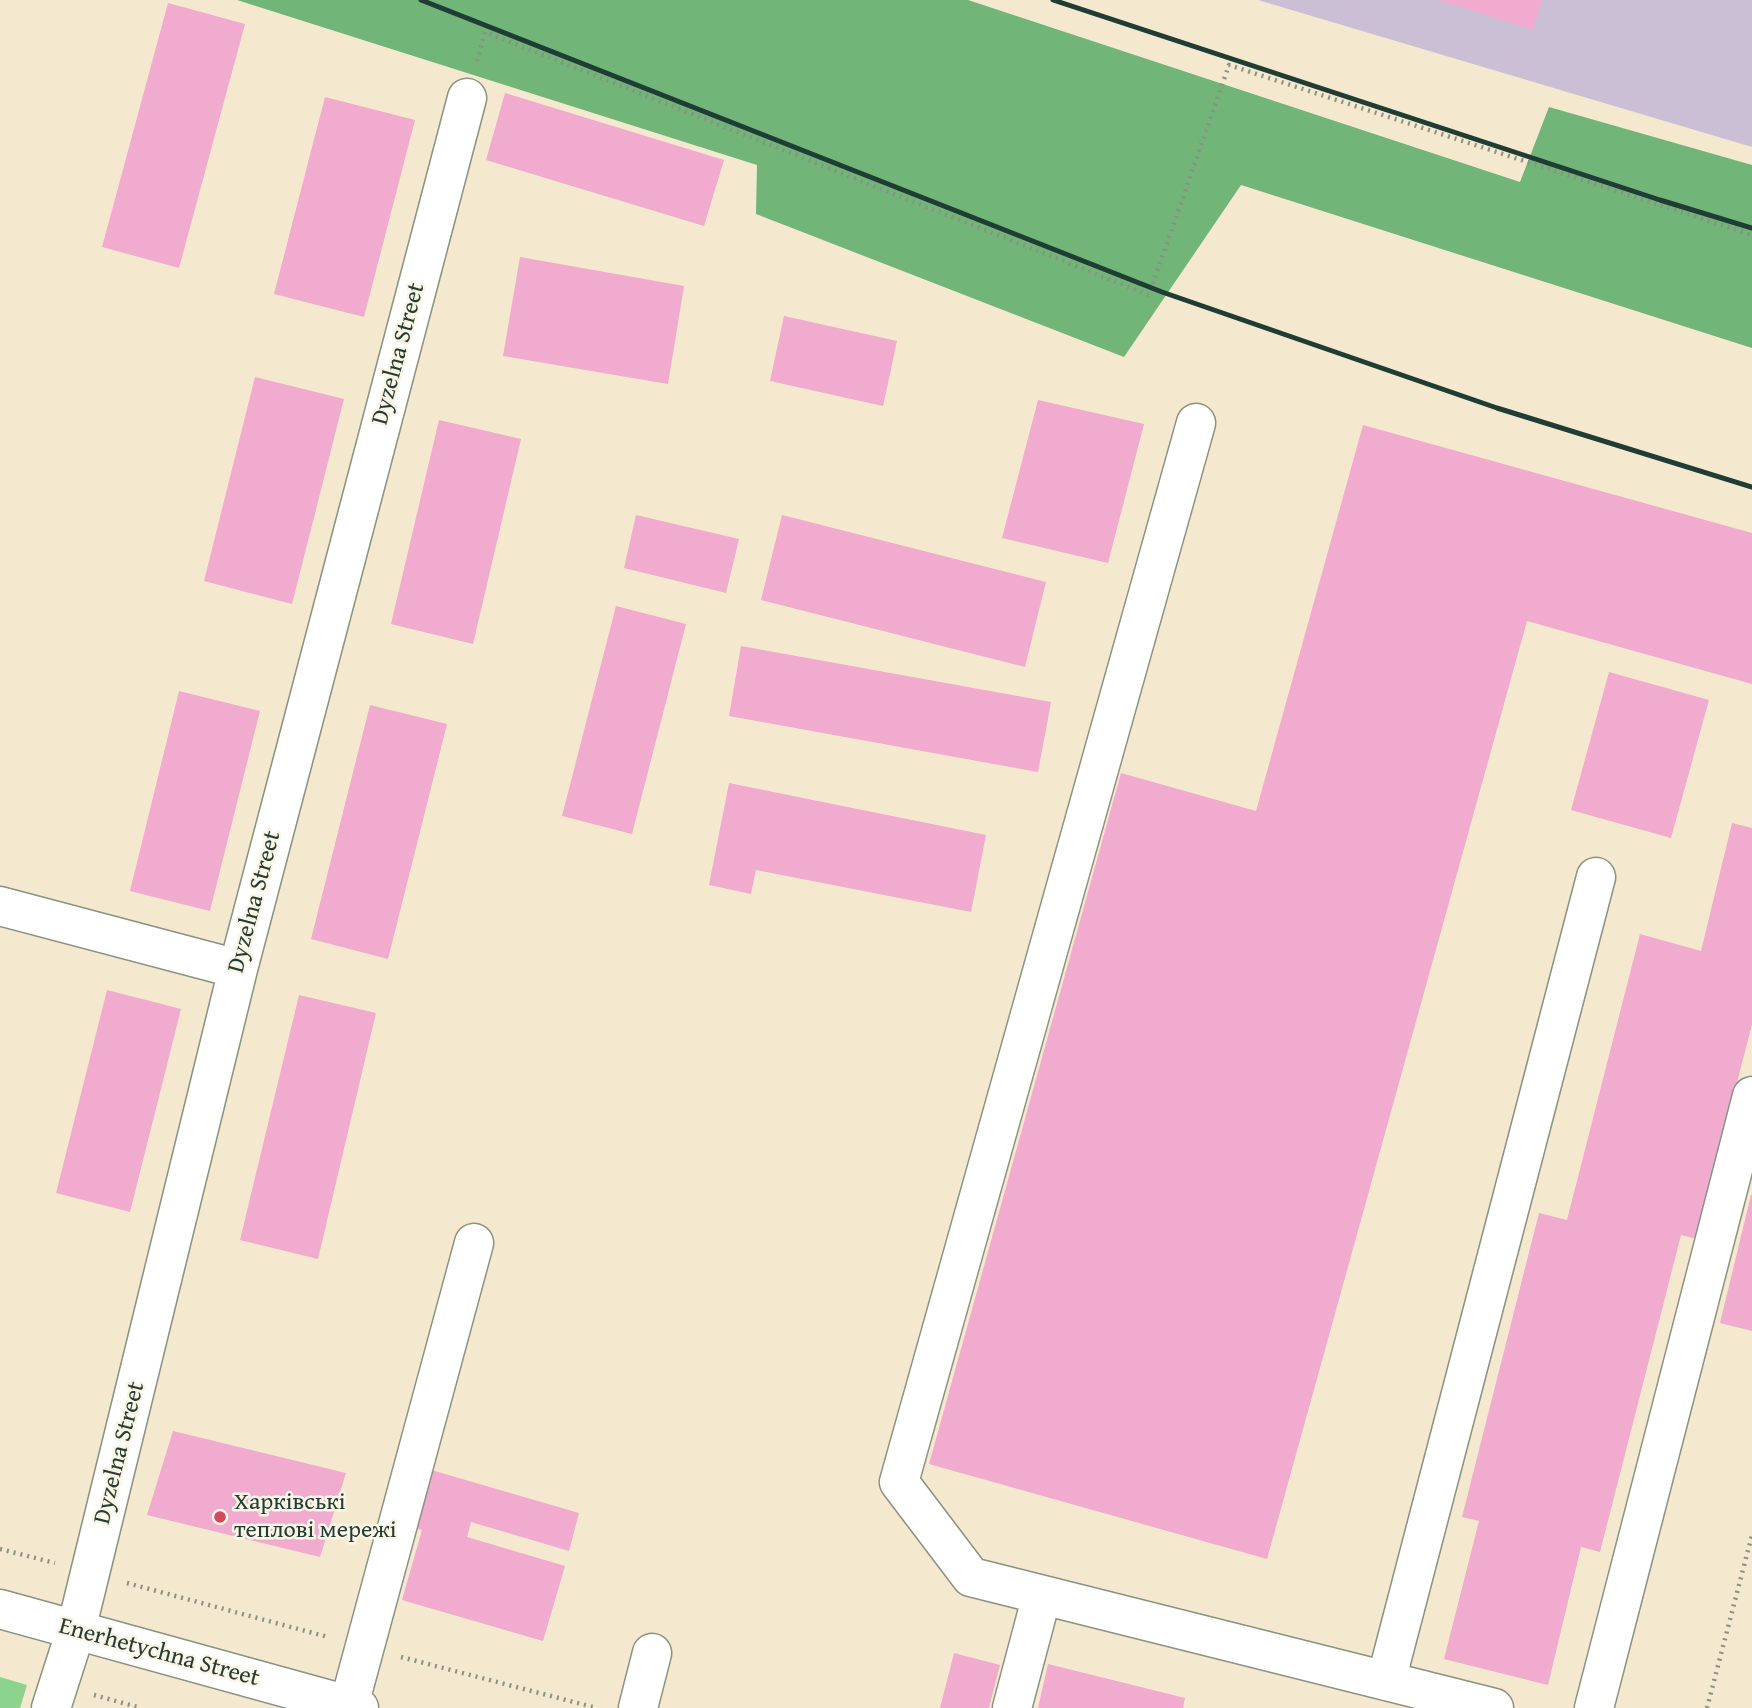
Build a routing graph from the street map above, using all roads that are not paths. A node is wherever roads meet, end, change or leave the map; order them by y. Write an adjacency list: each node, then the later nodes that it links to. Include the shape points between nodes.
1 (467, 98): 5 (street, Dyzelna Street)
2 (1196, 422): 8 (street, via 899,1482 971,1577)
3 (1596, 877): 12 (street)
4 (0, 906): 5 (street)
5 (237, 969): 10 (street, Dyzelna Street)
6 (1752, 1096): 18 (street)
7 (474, 1243): 14 (street, via 365,1647)
8 (1042, 1595): 12 (street); 16 (street)
9 (0, 1609): 10 (street, Enerhetychna Street)
10 (76, 1630): 13 (street, Dyzelna Street); 14 (street, Enerhetychna Street)
11 (652, 1653): 15 (street)
12 (1386, 1681): 17 (street)
13 (54, 1696)
14 (354, 1707)
15 (638, 1708)
16 (1012, 1708)
17 (1494, 1708)
18 (1594, 1708)

